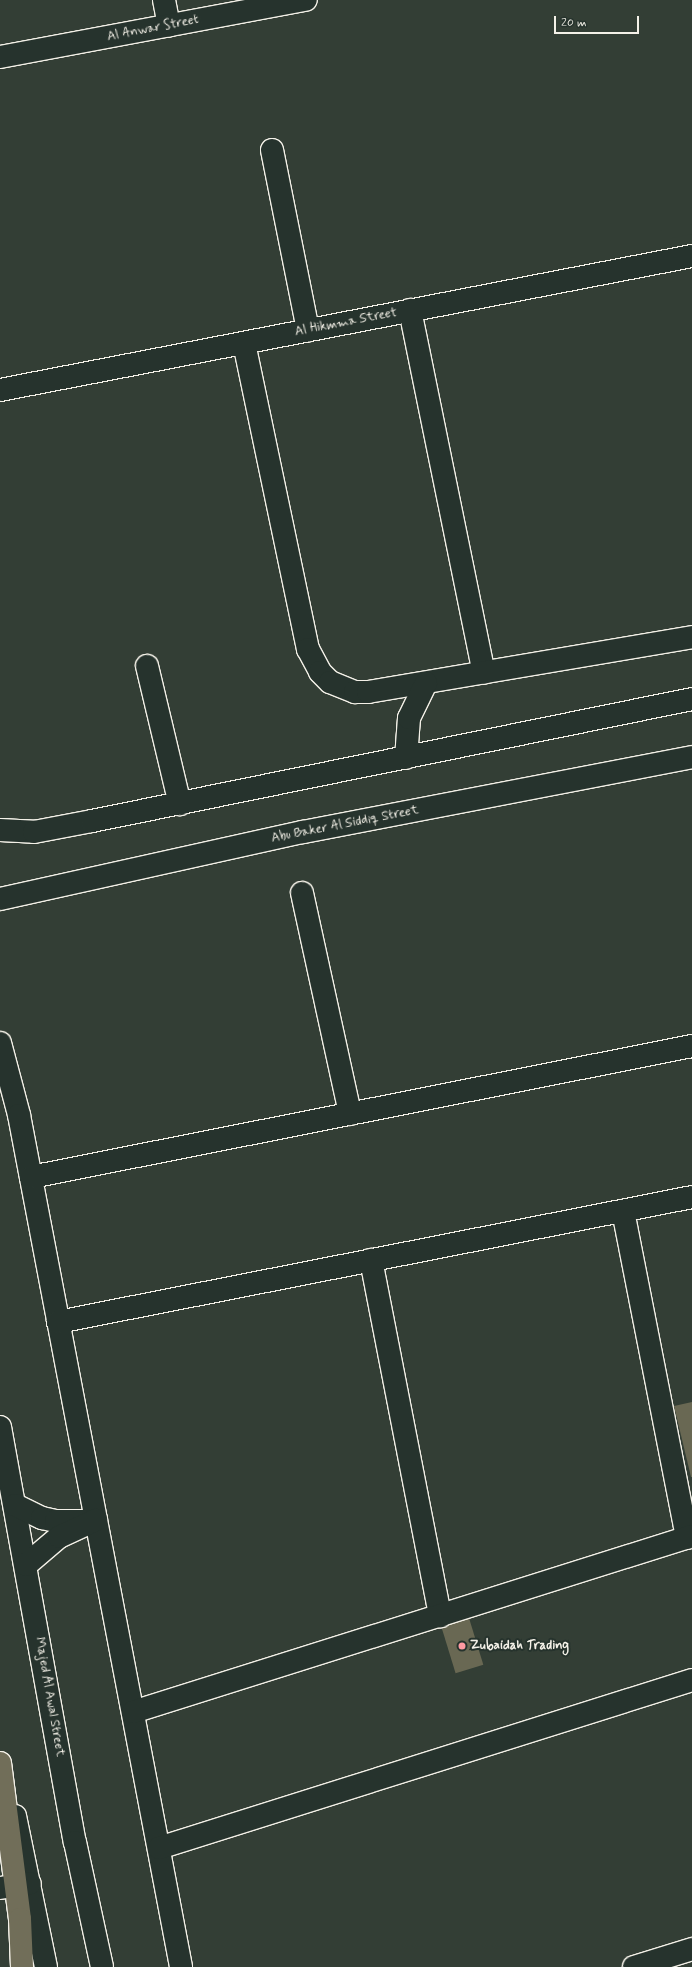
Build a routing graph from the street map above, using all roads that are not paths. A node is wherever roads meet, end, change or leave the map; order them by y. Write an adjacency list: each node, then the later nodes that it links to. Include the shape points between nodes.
1 (164, 0): 3 (street)
2 (306, 0): 3 (street, Al Anwar Street)
3 (169, 26): 4 (street, Al Anwar Street)
4 (0, 57)
5 (272, 150): 8 (street)
6 (692, 256): 7 (street, Al Hikmma Street)
7 (410, 310): 8 (street, Al Hikmma Street); 13 (street)
8 (308, 330): 9 (street, Al Hikmma Street)
9 (244, 343): 10 (street, Al Hikmma Street); 14 (street, via 313,661 330,682 355,692)
10 (0, 390)
11 (692, 637): 13 (street)
12 (146, 666): 18 (street)
13 (484, 673): 14 (street)
14 (426, 683): 17 (street, via 409,718)
15 (692, 699): 17 (street)
16 (692, 757): 21 (street, Abu Baker Al Siddiq Street, via 303,832)
17 (406, 758): 18 (street)
18 (180, 804): 19 (street, via 34,832)
19 (0, 830)
20 (302, 893): 24 (street)
21 (0, 899)
22 (0, 1043): 25 (street, via 10,1074)
23 (692, 1046): 24 (street)
24 (350, 1114): 25 (street)
25 (31, 1177): 29 (street)
26 (692, 1197): 27 (street)
27 (623, 1211): 28 (street); 33 (street)
28 (371, 1260): 29 (street); 35 (street)
29 (58, 1322): 32 (street)
30 (0, 1427): 31 (street, Majed Al Awal Street)
31 (15, 1505): 32 (street, via 42,1518 56,1521); 34 (street, Majed Al Awal Street)
32 (96, 1520): 34 (street, via 59,1537); 37 (street)
33 (690, 1537): 35 (street)
34 (26, 1565): 45 (street, Majed Al Awal Street, via 76,1842)
35 (440, 1616): 37 (street)
36 (692, 1680): 40 (street)
37 (133, 1712): 40 (street)
38 (0, 1751): 41 (street)
39 (0, 1763): 41 (main road)
40 (159, 1848): 46 (street)
41 (15, 1886): 43 (main road, via 20,1919); 44 (street)
42 (692, 1949): 47 (street)
43 (22, 1967)
44 (46, 1967)
45 (102, 1967)
46 (181, 1967)
47 (634, 1967)

